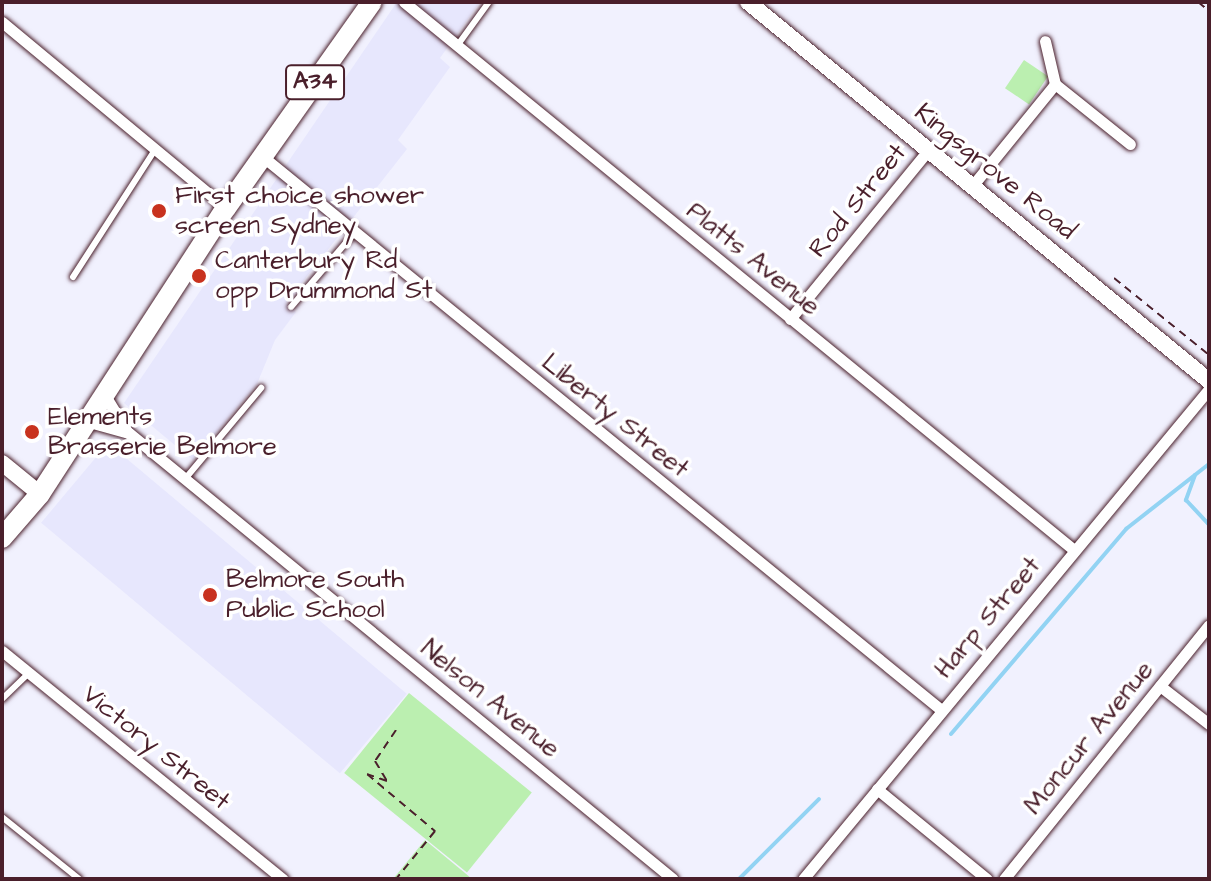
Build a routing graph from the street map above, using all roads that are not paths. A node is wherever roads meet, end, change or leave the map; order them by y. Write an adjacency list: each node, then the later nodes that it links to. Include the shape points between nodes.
1 (404, 2): 7 (street, Platts Avenue)
2 (489, 2): 7 (lane)
3 (366, 4): 12 (highway, A34)
4 (756, 5): 10 (main road, Kingsgrove Road)
5 (2, 22): 11 (street)
6 (1045, 41): 8 (street)
7 (457, 46): 18 (street, Platts Avenue)
8 (1055, 84): 9 (street); 13 (street)
9 (1130, 144)
10 (929, 149): 13 (main road, Kingsgrove Road); 18 (street, Rod Street)
11 (155, 150): 14 (street); 16 (lane)
12 (262, 156): 14 (highway, A34); 15 (street, Liberty Street)
13 (973, 185): 19 (main road, Kingsgrove Road)
14 (226, 208): 22 (highway, A34)
15 (356, 231): 17 (lane); 35 (street, Liberty Street)
16 (73, 277)
17 (291, 307)
18 (790, 319): 29 (street, Platts Avenue)
19 (1209, 381)
20 (261, 388): 26 (lane)
21 (1209, 389): 29 (street, Harp Street)
22 (106, 397): 23 (highway, A34); 24 (street, Nelson Avenue)
23 (89, 422): 24 (street, Nelson Avenue); 27 (highway, A34)
24 (129, 433): 26 (street, Nelson Avenue)
25 (2, 463): 27 (main road)
26 (185, 479): 41 (street, Nelson Avenue)
27 (40, 494): 28 (highway, A34)
28 (2, 538)
29 (1074, 550): 35 (street, Harp Street)
30 (1209, 625): 33 (street, Moncur Avenue)
31 (2, 651): 32 (street, Victory Street)
32 (29, 673): 34 (lane); 40 (street, Victory Street)
33 (1160, 686): 36 (street); 44 (street, Moncur Avenue)
34 (2, 699)
35 (940, 709): 37 (street, Harp Street)
36 (1209, 724)
37 (877, 789): 42 (street, Harp Street); 43 (street)
38 (2, 817): 39 (lane)
39 (79, 879)
40 (283, 879)
41 (673, 879)
42 (803, 879)
43 (987, 879)
44 (1004, 879)

